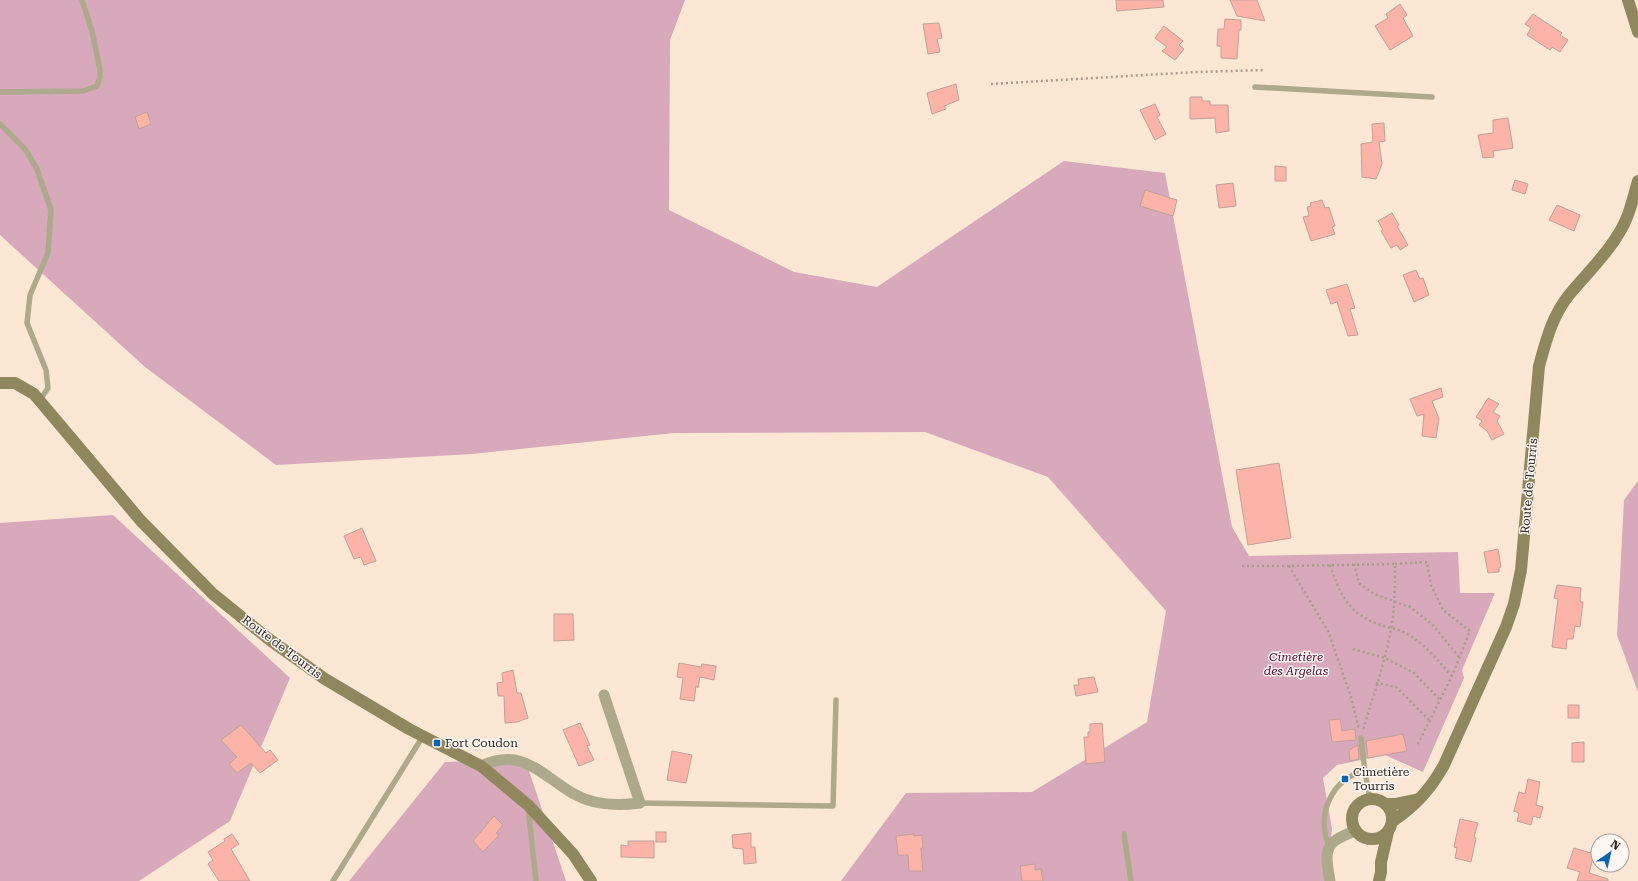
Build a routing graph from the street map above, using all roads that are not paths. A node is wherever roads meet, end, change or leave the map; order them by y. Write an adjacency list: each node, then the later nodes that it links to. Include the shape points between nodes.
1 (82, 0): 5 (lane, via 100,70 97,86 83,91)
2 (1628, 0): 3 (street)
3 (1638, 32)
4 (1255, 87): 6 (lane)
5 (0, 92)
6 (1432, 97)
7 (0, 124): 10 (lane, via 25,149 37,169 51,210 48,253 30,295 27,323 46,370 48,388)
8 (1638, 181): 18 (street, Route de Tourris, via 1620,233 1568,297 1555,317 1546,339 1539,366 1521,570 1514,604 1444,765)
9 (0, 383): 10 (street, Route de Tourris, via 15,383)
10 (40, 400): 13 (street, Route de Tourris, via 141,521 213,594 270,640 325,679)
11 (604, 695): 20 (street)
12 (836, 700): 20 (lane, via 833,806)
13 (422, 736): 15 (street, Route de Tourris); 29 (lane)
14 (1361, 738): 16 (lane)
15 (481, 766): 20 (street, via 492,760 524,762 537,768 575,795 599,804); 22 (street, Route de Tourris)
16 (1365, 772): 17 (lane); 19 (lane); 27 (lane, via 1355,773 1345,779 1326,807 1323,826)
17 (1401, 772)
18 (1422, 798): 21 (street); 23 (street, Route de Tourris)
19 (1370, 799): 21 (street); 24 (street, via 1362,802 1354,811 1352,823)
20 (640, 803)
21 (1386, 804): 23 (street, via 1392,815)
22 (528, 805): 30 (lane); 31 (street, Route de Tourris, via 572,854)
23 (1390, 827): 26 (street, via 1382,837); 28 (street)
24 (1356, 830): 26 (street); 27 (street, via 1335,840)
25 (1124, 834): 32 (lane)
26 (1368, 839): 28 (street)
27 (1330, 847): 33 (street, via 1327,855)
28 (1381, 862): 34 (street)
29 (333, 881)
30 (536, 881)
31 (591, 881)
32 (1131, 881)
33 (1330, 881)
34 (1379, 881)

